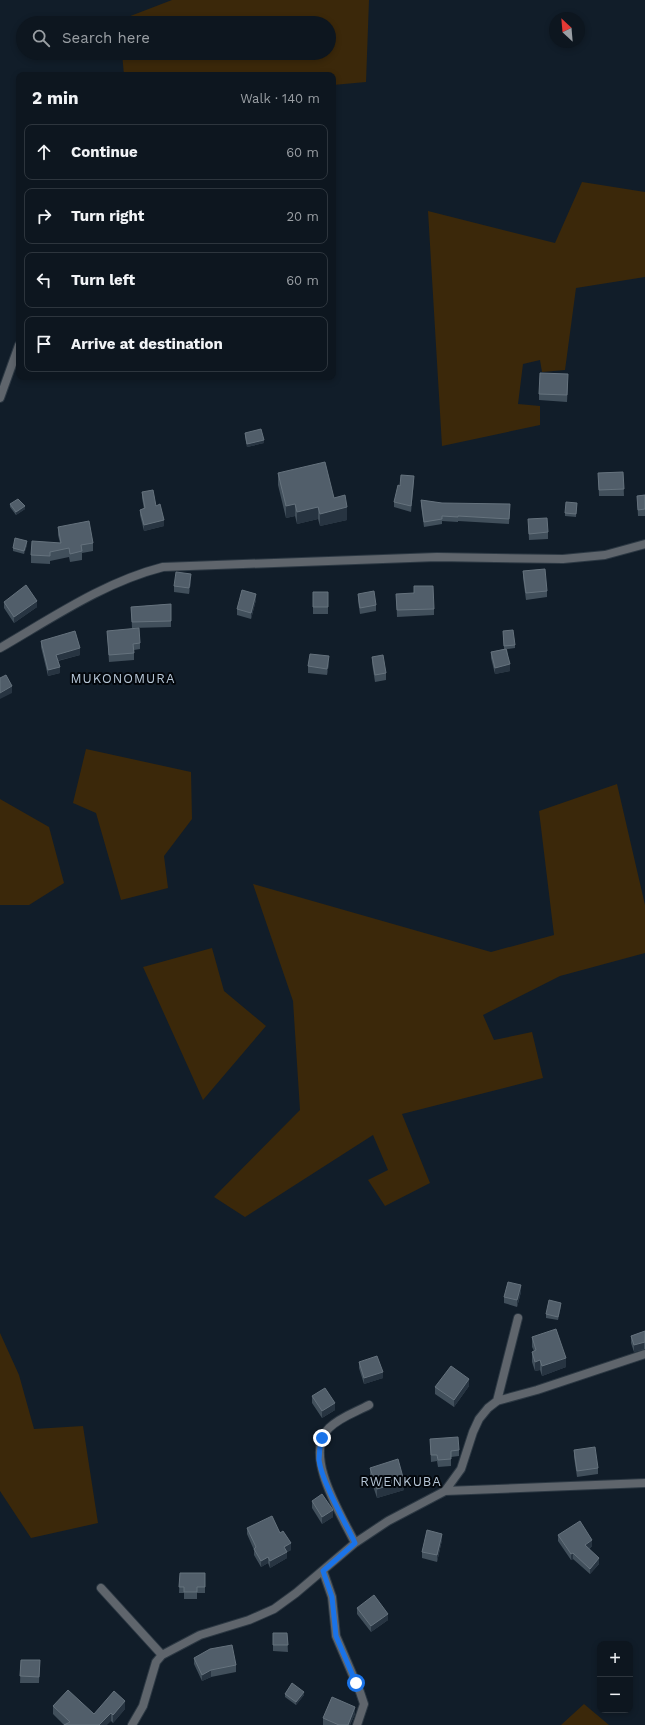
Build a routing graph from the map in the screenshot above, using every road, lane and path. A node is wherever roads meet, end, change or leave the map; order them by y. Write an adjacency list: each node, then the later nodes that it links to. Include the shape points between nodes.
1 (16, 353): 2 (street)
2 (0, 398)
3 (645, 544): 4 (street, via 605,555 563,559 437,557 163,567 142,572 106,589 53,616)
4 (0, 648)
5 (518, 1318): 7 (street)
6 (645, 1354): 7 (street)
7 (497, 1401): 10 (street, via 479,1419 472,1432 461,1469)
8 (369, 1405): 11 (street, via 328,1428 319,1450 322,1470)
9 (645, 1483): 10 (street)
10 (445, 1491): 11 (street, via 388,1521)
11 (355, 1543): 12 (street)
12 (323, 1571): 14 (street, via 296,1593 263,1614 200,1634); 16 (street, via 332,1597 336,1636 364,1704)
13 (101, 1588): 14 (street)
14 (162, 1655): 15 (street, via 156,1662 143,1706)
15 (132, 1725)
16 (356, 1725)

